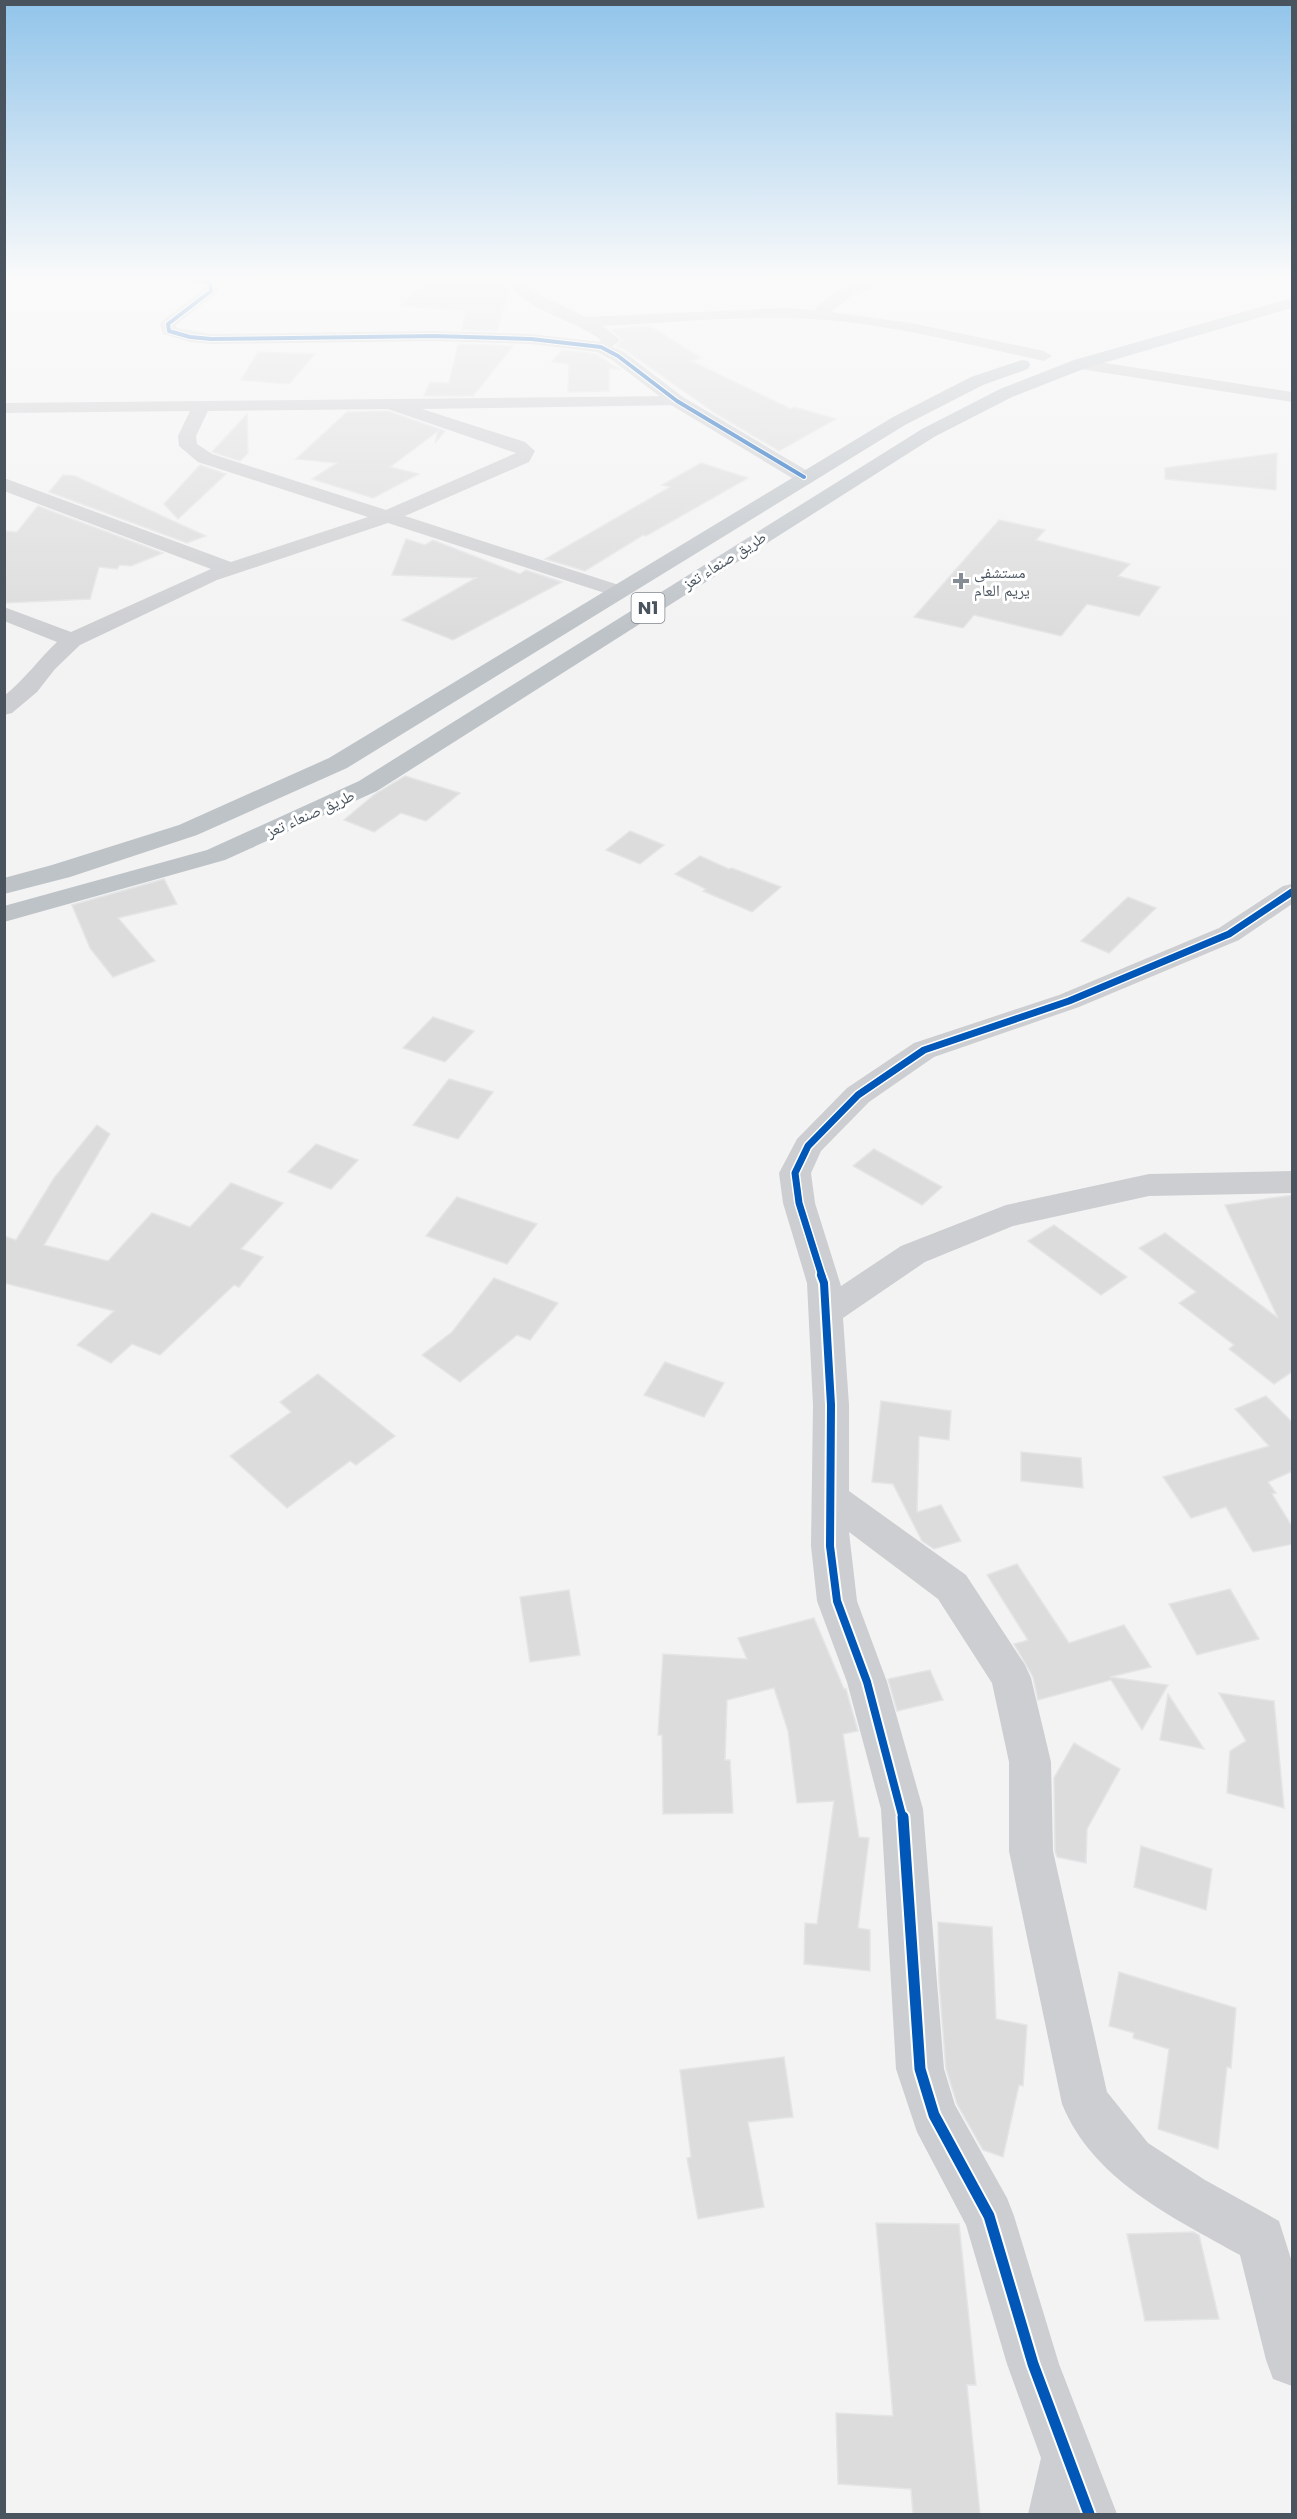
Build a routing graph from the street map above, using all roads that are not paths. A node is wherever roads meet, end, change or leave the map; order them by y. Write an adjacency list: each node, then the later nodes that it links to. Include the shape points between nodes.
1 (672, 398): 4 (street)
2 (945, 398): 8 (highway, طريق صنعاء تعز / N1)
3 (997, 398): 10 (highway, طريق صنعاء تعز / N1, via 928,433)
4 (677, 401): 5 (street); 8 (street)
5 (389, 404): 6 (street); 11 (street, via 518,446 526,452 522,458)
6 (202, 406): 7 (street); 11 (street, via 187,436 188,446 205,458)
7 (4, 408)
8 (804, 477): 10 (highway); 13 (highway, طريق صنعاء تعز / N1)
9 (4, 484): 12 (street)
10 (838, 490): 19 (highway, طريق صنعاء تعز / N1, via 368,786 216,855)
11 (387, 517): 12 (street); 13 (street)
12 (230, 569): 15 (street)
13 (618, 591): 17 (highway, طريق صنعاء تعز / N1, via 338,763 188,830 60,872)
14 (4, 613): 15 (street)
15 (72, 640): 16 (street)
16 (4, 708)
17 (4, 885)
18 (1293, 892): 21 (street, via 1229,934 1069,1001 924,1050 858,1095 808,1146 795,1173 799,1203 824,1283)
19 (4, 914)
20 (1293, 1182): 21 (street, via 1149,1185 1006,1216 913,1254)
21 (826, 1313): 22 (street)
22 (830, 1497): 23 (street, via 952,1587 1011,1678 1030,1762 1031,1851 1086,2104 1131,2160 1187,2198 1261,2239); 24 (street, via 830,1546 837,1601 867,1682 902,1809 920,2069 934,2115 989,2216 1033,2364)
23 (1293, 2360)
24 (1068, 2458): 25 (street); 26 (street)
25 (1056, 2514)
26 (1089, 2514)

